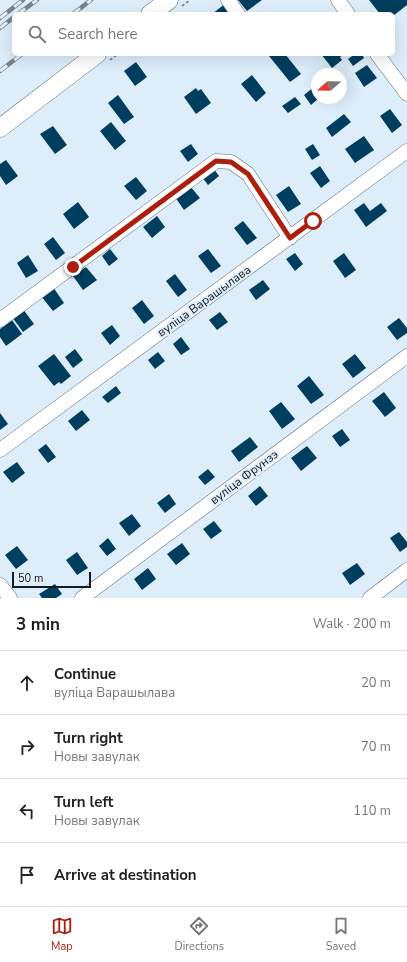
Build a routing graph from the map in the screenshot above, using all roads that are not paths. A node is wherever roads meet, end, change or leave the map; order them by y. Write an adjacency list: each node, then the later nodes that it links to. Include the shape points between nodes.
1 (169, 0): 4 (main road)
2 (228, 0): 5 (street)
3 (338, 0): 6 (street)
4 (153, 12)
5 (237, 12)
6 (347, 12)
7 (95, 56): 10 (main road)
8 (378, 56): 9 (street)
9 (407, 94)
10 (0, 128)
11 (407, 151): 12 (street, вуліца Варашылава)
12 (290, 238): 13 (street, via 248,174 231,162 216,161); 15 (street, вуліца Варашылава)
13 (0, 320)
14 (407, 356): 19 (street, вуліца Фрунзэ)
15 (0, 450)
16 (407, 570): 20 (street)
17 (0, 585): 18 (street)
18 (10, 598)
19 (82, 598)
20 (370, 598)

